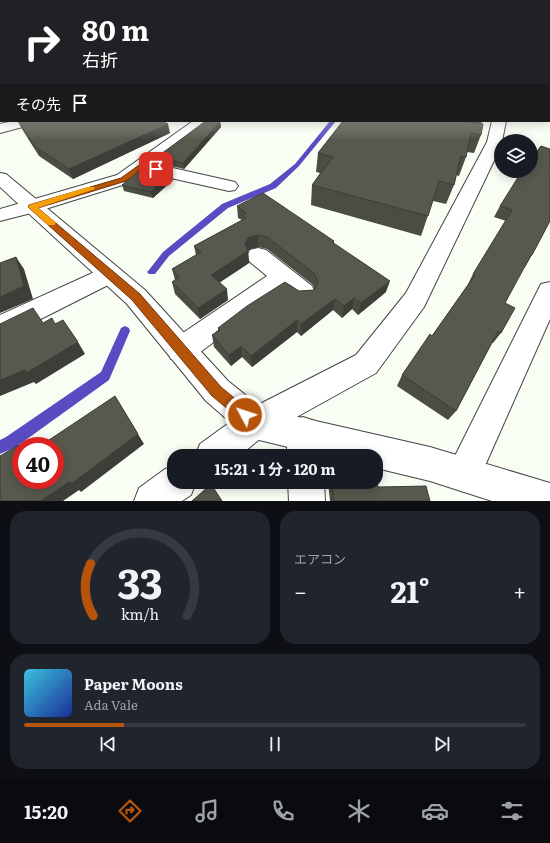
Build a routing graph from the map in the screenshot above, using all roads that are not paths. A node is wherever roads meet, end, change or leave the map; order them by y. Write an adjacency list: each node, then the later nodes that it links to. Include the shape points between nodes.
1 (25, 122): 3 (street)
2 (203, 122): 5 (street)
3 (0, 129)
4 (491, 133): 17 (street, via 416,300 366,364)
5 (142, 166): 7 (street); 8 (street, via 123,179)
6 (0, 178): 8 (street)
7 (229, 186)
8 (32, 207): 9 (street); 11 (street)
9 (0, 215)
10 (258, 256): 12 (street)
11 (110, 274): 15 (street); 16 (street, via 136,297)
12 (284, 277): 14 (street); 16 (street)
13 (550, 291): 20 (street)
14 (303, 293)
15 (0, 326)
16 (181, 350): 17 (street, via 217,391)
17 (255, 423): 18 (street); 19 (street)
18 (304, 445): 20 (street, via 355,447)
19 (221, 449)
20 (464, 474): 25 (street)
21 (168, 489): 23 (street)
22 (306, 489): 24 (street)
23 (152, 501)
24 (307, 501)
25 (550, 501)

